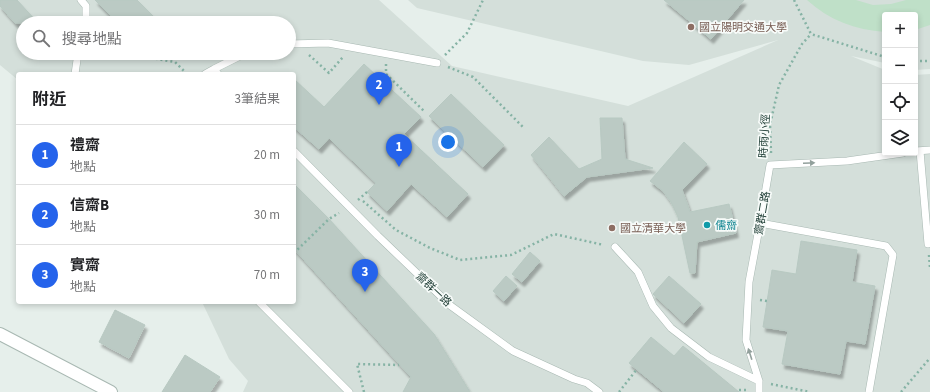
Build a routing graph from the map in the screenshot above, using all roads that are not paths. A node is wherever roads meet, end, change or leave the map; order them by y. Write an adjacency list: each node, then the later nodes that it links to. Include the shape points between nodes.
1 (81, 0): 2 (lane, via 86,6)
2 (86, 16)
3 (296, 44): 6 (lane, via 328,43)
4 (77, 60): 7 (lane)
5 (235, 60): 8 (lane)
6 (437, 62)
7 (75, 72)
8 (216, 72)
9 (930, 150): 10 (lane)
10 (918, 151)
11 (296, 153): 23 (lane, 齋群一路, via 451,306 513,351 587,383)
12 (882, 156): 15 (lane, 齋群二路, one-way to 12, via 770,165 847,161)
13 (918, 156): 14 (lane)
14 (928, 219): 16 (lane)
15 (760, 223): 20 (lane, 齋群二路, one-way to 15, via 746,340 749,282); 25 (lane, via 886,246 893,255)
16 (928, 244)
17 (615, 247): 20 (lane, via 638,272 653,306 671,328 710,357)
18 (261, 304): 22 (lane)
19 (0, 334): 21 (street)
20 (759, 381): 24 (lane, 齋群二路)
21 (111, 392)
22 (349, 392)
23 (599, 392)
24 (759, 392)
25 (869, 392)

